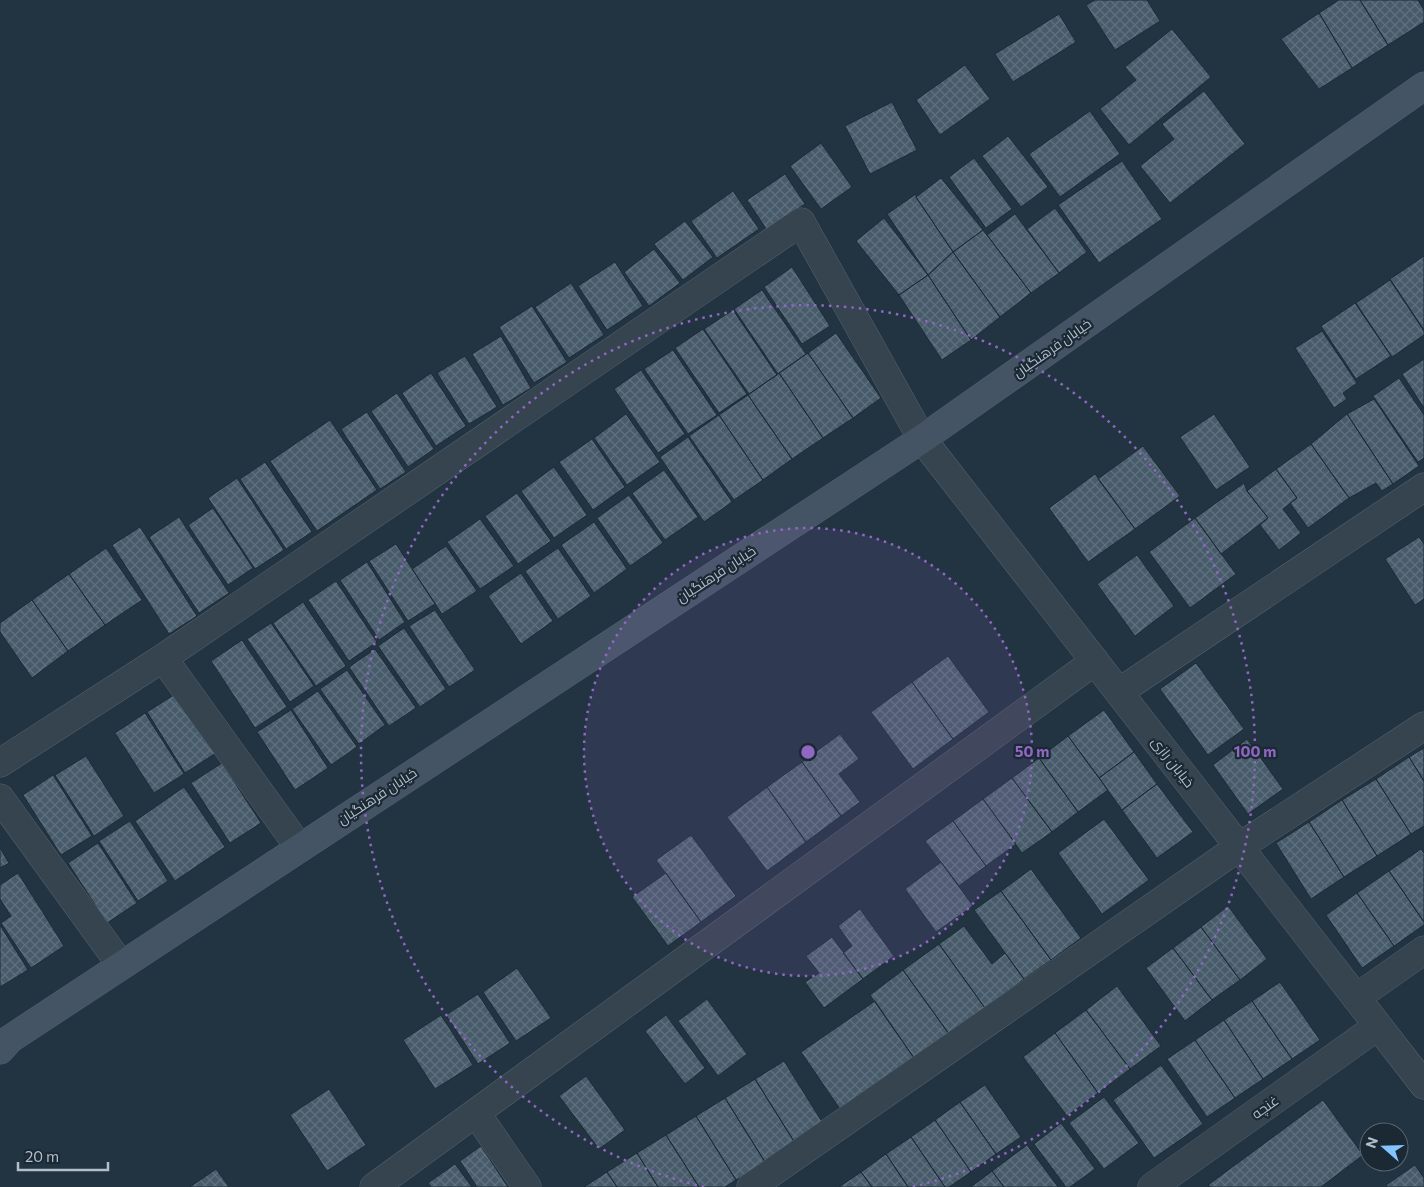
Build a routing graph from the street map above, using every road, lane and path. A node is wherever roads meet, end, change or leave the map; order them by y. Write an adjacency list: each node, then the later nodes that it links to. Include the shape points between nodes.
1 (1424, 86): 2 (street, خیابان فرهنگیان)
2 (922, 439): 4 (street, خیابان رازی, via 801,222); 5 (street, خیابان رازی); 10 (street, خیابان فرهنگیان)
3 (1424, 487): 6 (street)
4 (163, 658): 8 (street); 10 (street)
5 (1095, 661): 6 (street, خیابان رازی); 18 (street)
6 (1119, 692): 11 (street, خیابان رازی)
7 (1424, 726): 11 (street)
8 (0, 763)
9 (0, 798): 13 (street)
10 (299, 847): 13 (street, خیابان فرهنگیان)
11 (1239, 847): 14 (street, خیابان رازی); 21 (street)
12 (1424, 950): 14 (street)
13 (121, 965): 16 (street, خیابان فرهنگیان, via 10,1039)
14 (1356, 998): 15 (street, خیابان رازی)
15 (1378, 1026): 17 (street, خیابان رازی); 22 (street, غنچه)
16 (0, 1050)
17 (1424, 1085)
18 (476, 1113): 19 (street); 20 (street)
19 (374, 1187)
20 (527, 1187)
21 (751, 1187)
22 (1152, 1187)

